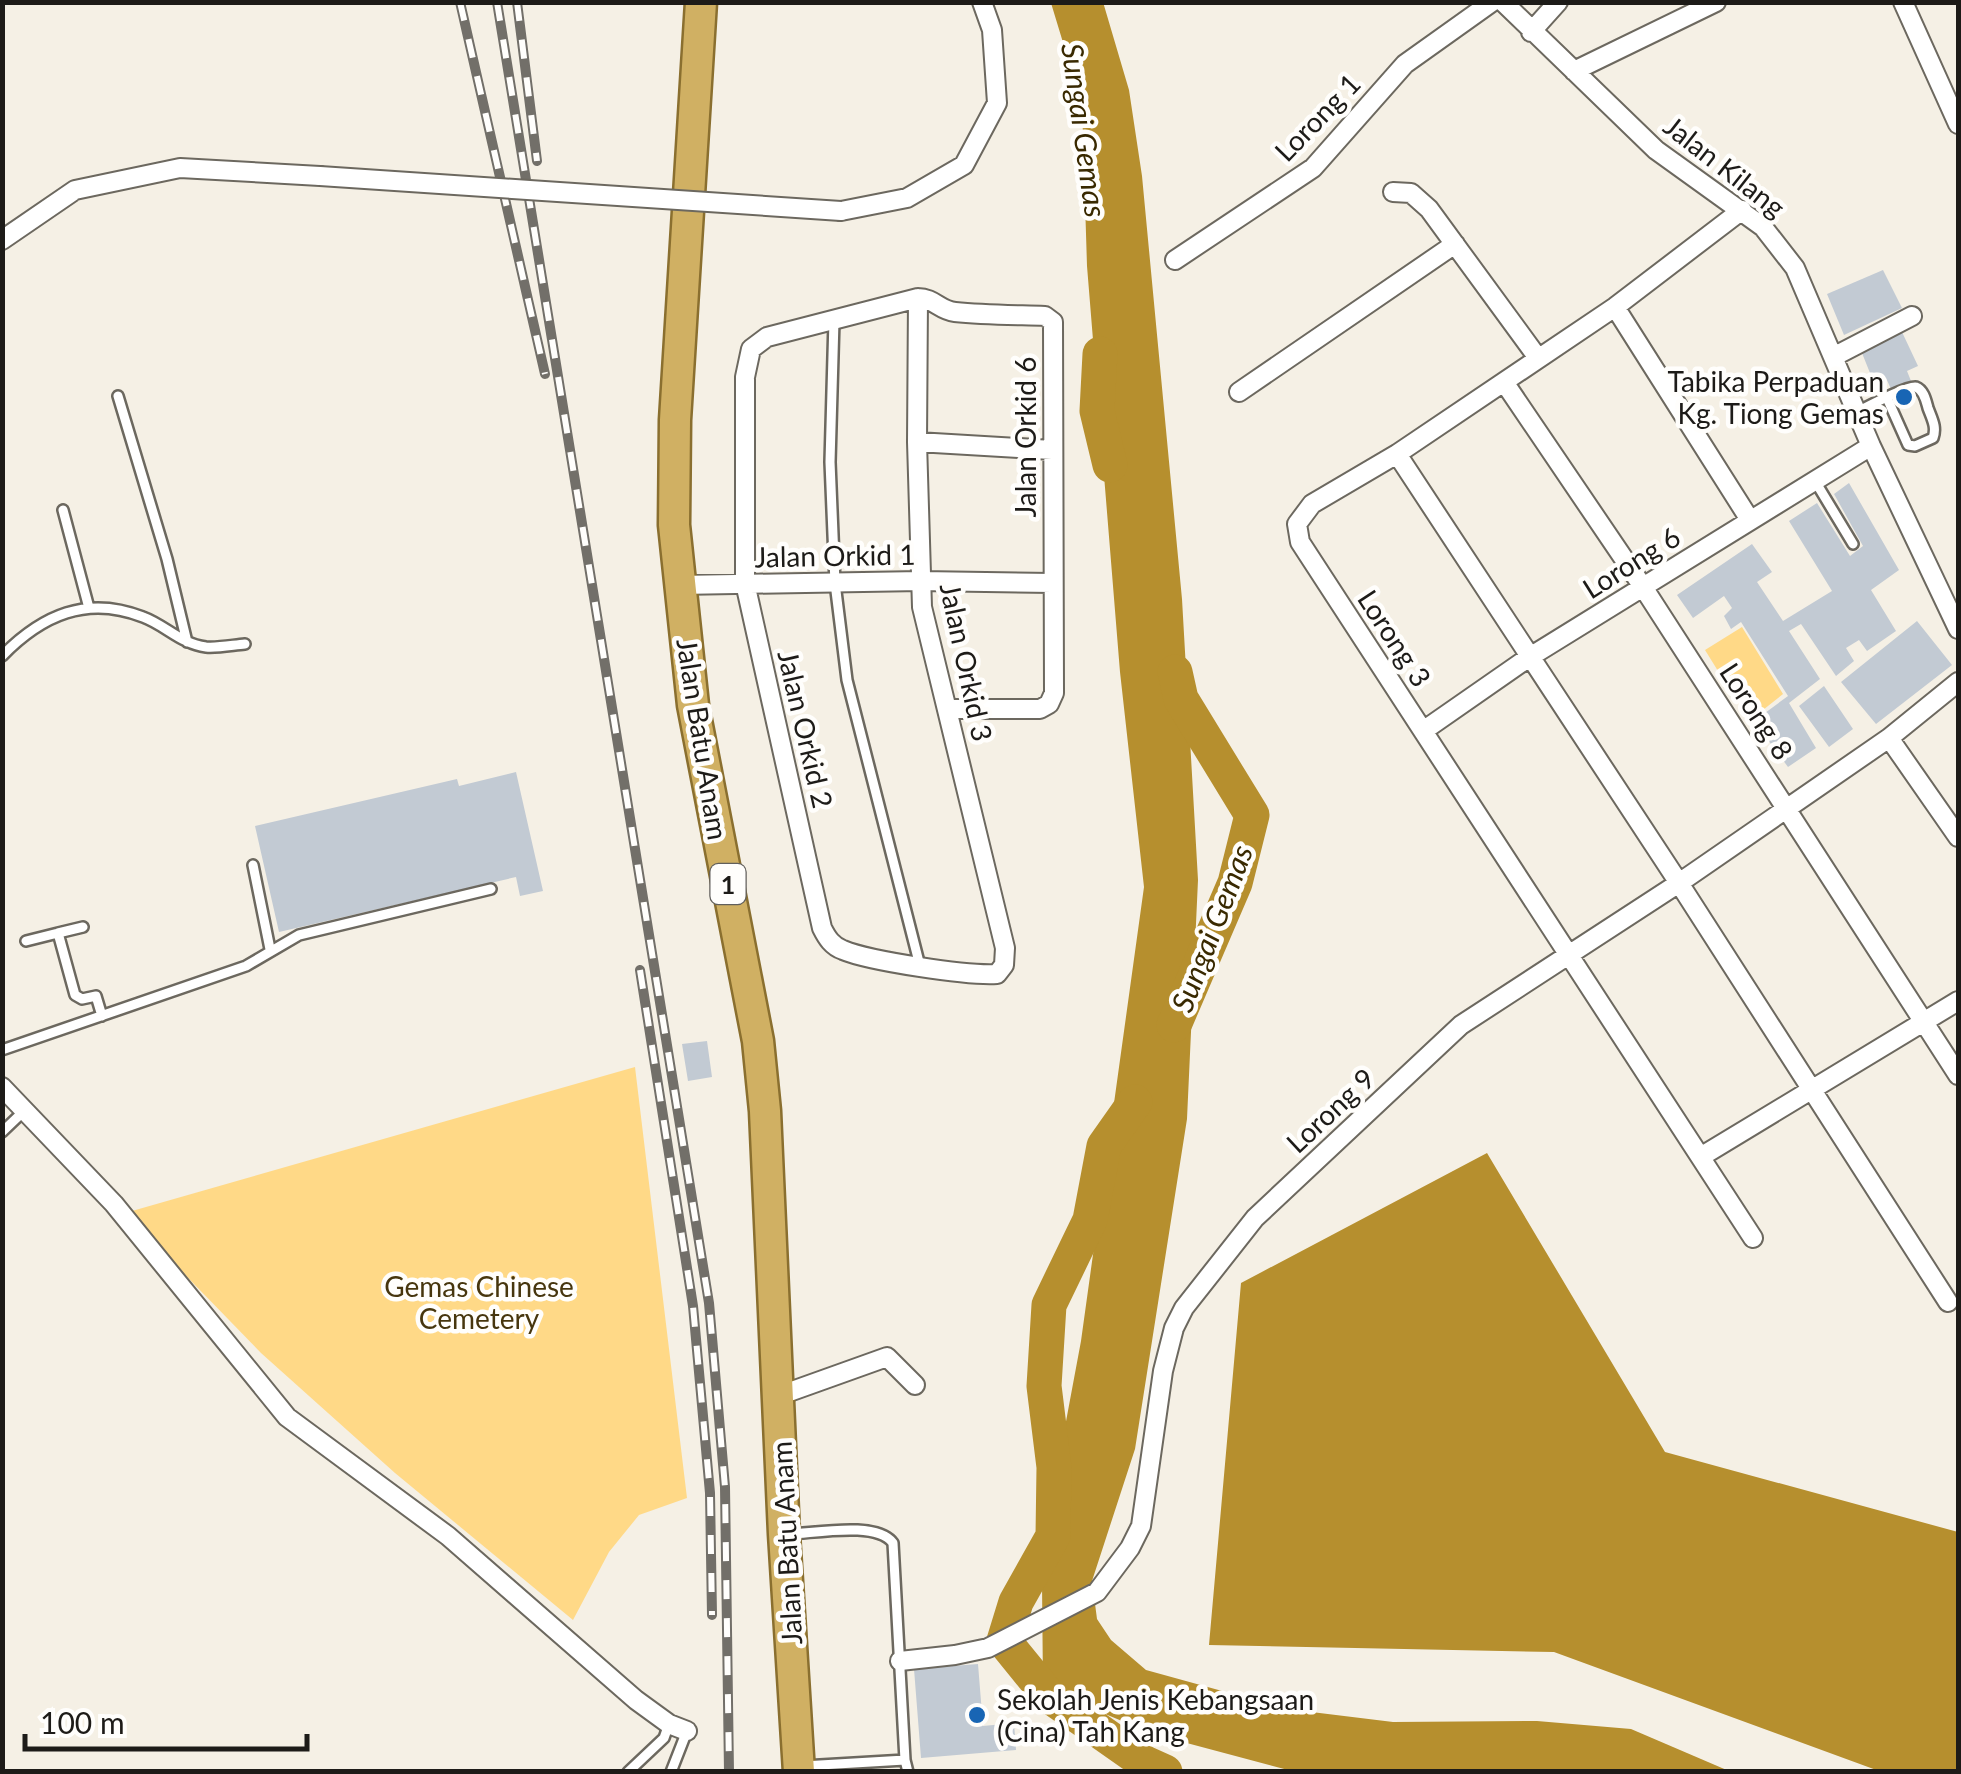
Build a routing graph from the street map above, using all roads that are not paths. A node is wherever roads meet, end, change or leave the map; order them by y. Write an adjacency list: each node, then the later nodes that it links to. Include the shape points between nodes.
1 (701, 2): 39 (highway, Jalan Batu Anam / 1, via 675,420)
2 (982, 2): 13 (street, bridge, via 992,30 998,103 964,165 907,198 840,210 180,168 75,190)
3 (1492, 2): 15 (street, Lorong 1, via 1405,64 1313,168)
4 (1503, 2): 8 (street, Jalan Kilang)
5 (1558, 2): 8 (street)
6 (1716, 2): 9 (street)
7 (1903, 2): 10 (street)
8 (1531, 32): 9 (street, Jalan Kilang)
9 (1574, 71): 12 (street, Jalan Kilang, via 1656,150)
10 (1957, 116)
11 (1393, 192): 14 (street, via 1412,193)
12 (1742, 210): 17 (street, Lorong 3); 20 (street, Jalan Kilang, via 1795,268)
13 (2, 240)
14 (1456, 244): 21 (street); 23 (street)
15 (1175, 260)
16 (918, 298): 19 (street); 27 (street, Jalan Orkid 3); 29 (street, Jalan Orkid 6, via 954,312 1052,320)
17 (1615, 307): 21 (street, Lorong 3); 33 (street)
18 (1912, 316): 20 (street)
19 (834, 320): 36 (street, Jalan Orkid 2, via 767,337 751,349 744,377); 37 (lane)
20 (1833, 356): 26 (street, Jalan Kilang)
21 (1538, 358): 22 (street, Lorong 3)
22 (1504, 382): 30 (street, Lorong 3); 40 (street, Lorong 8)
23 (1239, 392)
24 (118, 396): 43 (lane)
25 (1887, 398): 25 (lane, via 1921,390 1933,438 1908,445); 26 (lane)
26 (1857, 412): 28 (street, Jalan Kilang)
27 (917, 442): 29 (street); 35 (street, Jalan Orkid 3)
28 (1872, 446): 31 (street, Lorong 6); 42 (street, Jalan Kilang)
29 (1052, 450): 38 (street, Jalan Orkid 6)
30 (1397, 454): 46 (street); 49 (street, Lorong 3, via 1312,504 1300,516 1297,533)
31 (1815, 481): 33 (street, Lorong 6); 34 (lane)
32 (64, 510): 41 (lane)
33 (1750, 520): 40 (street, Lorong 6)
34 (1852, 544)
35 (921, 581): 37 (street, Jalan Orkid 1); 38 (street, Jalan Orkid 1); 48 (street, Jalan Orkid 3)
36 (745, 583): 37 (street, Jalan Orkid 1); 39 (street, Jalan Orkid 1); 61 (street, Jalan Orkid 2, via 822,928 840,949)
37 (834, 583): 61 (lane, via 847,680)
38 (1052, 583): 48 (street, Jalan Orkid 6, via 1056,682 1050,704 1028,711)
39 (680, 585): 76 (highway, Jalan Batu Anam / 1, via 693,705 758,1041)
40 (1644, 586): 46 (street, Lorong 6); 51 (street, Lorong 8)
41 (89, 608): 43 (lane, via 142,616); 45 (lane, via 57,615)
42 (1958, 630)
43 (187, 642): 44 (lane, via 208,648)
44 (245, 644)
45 (2, 656)
46 (1528, 658): 49 (street, Lorong 6); 54 (street)
47 (1958, 682): 50 (street, Lorong 9)
48 (947, 708): 62 (street, Jalan Orkid 3, via 1005,948)
49 (1422, 731): 60 (street, Lorong 3)
50 (1889, 738): 51 (street, Lorong 9); 52 (street)
51 (1787, 807): 54 (street, Lorong 9); 65 (street, Lorong 8)
52 (1958, 837)
53 (253, 866): 59 (lane)
54 (1678, 883): 60 (street, Lorong 9); 69 (street)
55 (491, 889): 59 (lane, via 316,930)
56 (83, 926): 57 (lane)
57 (58, 933): 58 (lane); 64 (lane, via 75,994 96,996)
58 (26, 941)
59 (270, 950): 64 (lane, via 246,966)
60 (1567, 953): 72 (street, Lorong 3); 78 (street, Lorong 9, via 1461,1025 1255,1218 1184,1308 1163,1371 1142,1526 1097,1592 988,1648)
61 (920, 966): 62 (street, Jalan Orkid 2)
62 (1002, 972)
63 (1958, 1001): 65 (street)
64 (102, 1016): 66 (lane)
65 (1926, 1021): 67 (street, Lorong 8); 69 (street)
66 (2, 1050)
67 (1958, 1075)
68 (2, 1087): 70 (street)
69 (1811, 1090): 72 (street); 74 (street)
70 (24, 1110): 71 (lane); 79 (street, via 114,1204 286,1417 448,1536 636,1700)
71 (2, 1132)
72 (1702, 1156): 73 (street, Lorong 3)
73 (1753, 1238)
74 (1948, 1302)
75 (915, 1385): 76 (street, via 887,1356)
76 (778, 1396): 77 (highway, Jalan Batu Anam / 1)
77 (784, 1534): 78 (lane, via 875,1530 889,1537); 81 (highway, Jalan Batu Anam / 1)
78 (900, 1661): 80 (lane)
79 (678, 1727): 82 (lane); 83 (lane)
80 (905, 1760): 81 (lane); 84 (lane)
81 (799, 1769)
82 (628, 1772)
83 (671, 1772)
84 (908, 1772)

